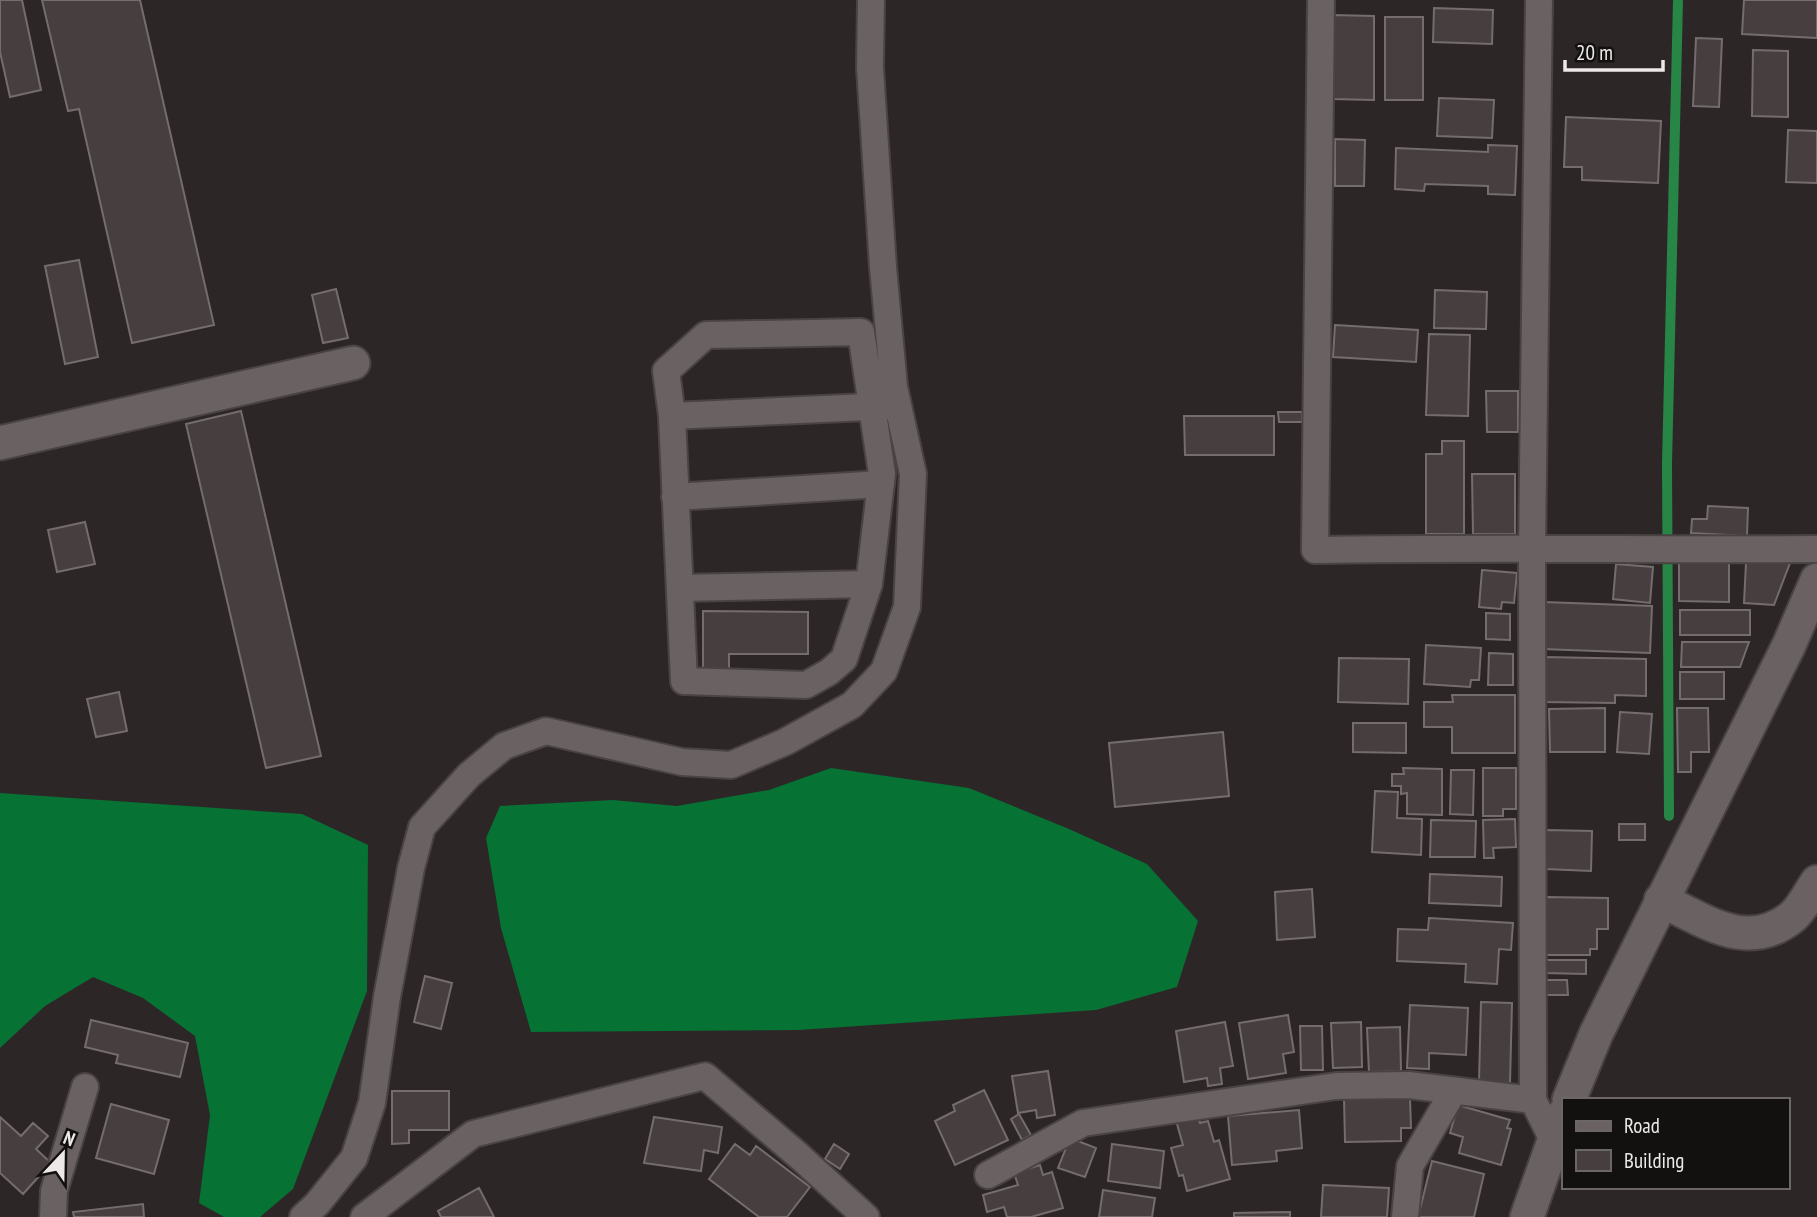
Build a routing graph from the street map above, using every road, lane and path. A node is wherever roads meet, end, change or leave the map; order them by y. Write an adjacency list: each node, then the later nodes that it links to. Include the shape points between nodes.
1 (871, 0): 5 (street, via 871,95)
2 (1321, 0): 12 (street, via 1315,551)
3 (1539, 0): 12 (street)
4 (353, 363): 8 (street)
5 (898, 405): 6 (street); 25 (street, via 913,474 907,607 884,671 852,705 731,765 681,762 546,731 504,746 469,775 422,827 387,998 372,1102 354,1158)
6 (871, 406): 7 (street); 7 (street, via 861,332 706,335 666,372); 9 (street)
7 (672, 416): 10 (street)
8 (0, 443)
9 (881, 484): 10 (street); 14 (street)
10 (676, 497): 15 (street)
11 (1817, 549): 12 (street)
12 (1532, 550): 21 (street)
13 (1817, 580): 17 (street)
14 (869, 584): 15 (street); 15 (street, via 844,659 806,685 684,681)
15 (680, 588)
16 (1817, 881): 17 (street, via 1793,916 1768,931 1733,934)
17 (1661, 900): 20 (street)
18 (85, 1087): 24 (street, via 54,1191)
19 (1454, 1092): 21 (street); 23 (street, via 1408,1085 1336,1086 1083,1123); 28 (street, via 1410,1166)
20 (1570, 1098)
21 (1533, 1100): 22 (street)
22 (1558, 1127): 29 (street)
23 (988, 1175)
24 (53, 1217)
25 (303, 1217)
26 (364, 1217): 27 (street, via 473,1134 705,1076)
27 (866, 1217)
28 (1405, 1217)
29 (1527, 1217)

